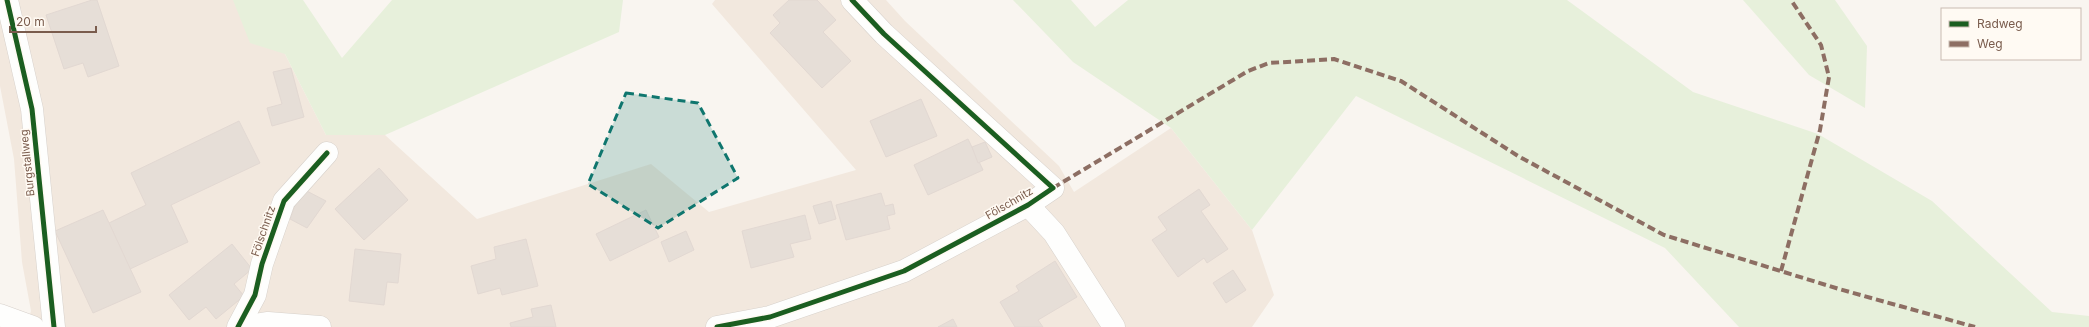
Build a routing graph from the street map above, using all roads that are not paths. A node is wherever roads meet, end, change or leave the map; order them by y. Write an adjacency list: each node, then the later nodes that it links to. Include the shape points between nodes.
1 (7, 0): 8 (street, Burgstallweg, via 32,109)
2 (852, 0): 4 (street, Fölschnitz, via 884,34 1052,188)
3 (327, 153): 9 (street, Fölschnitz, via 284,201 262,264 255,295)
4 (1028, 205): 11 (street, Fölschnitz, via 904,271 770,317); 12 (street, Fölschnitz, via 1054,233)
5 (3, 317): 7 (street)
6 (273, 325): 9 (street, Fölschnitz); 10 (street, Fölschnitz)
7 (33, 327)
8 (54, 327)
9 (239, 327)
10 (320, 327)
11 (717, 327)
12 (1114, 327)

